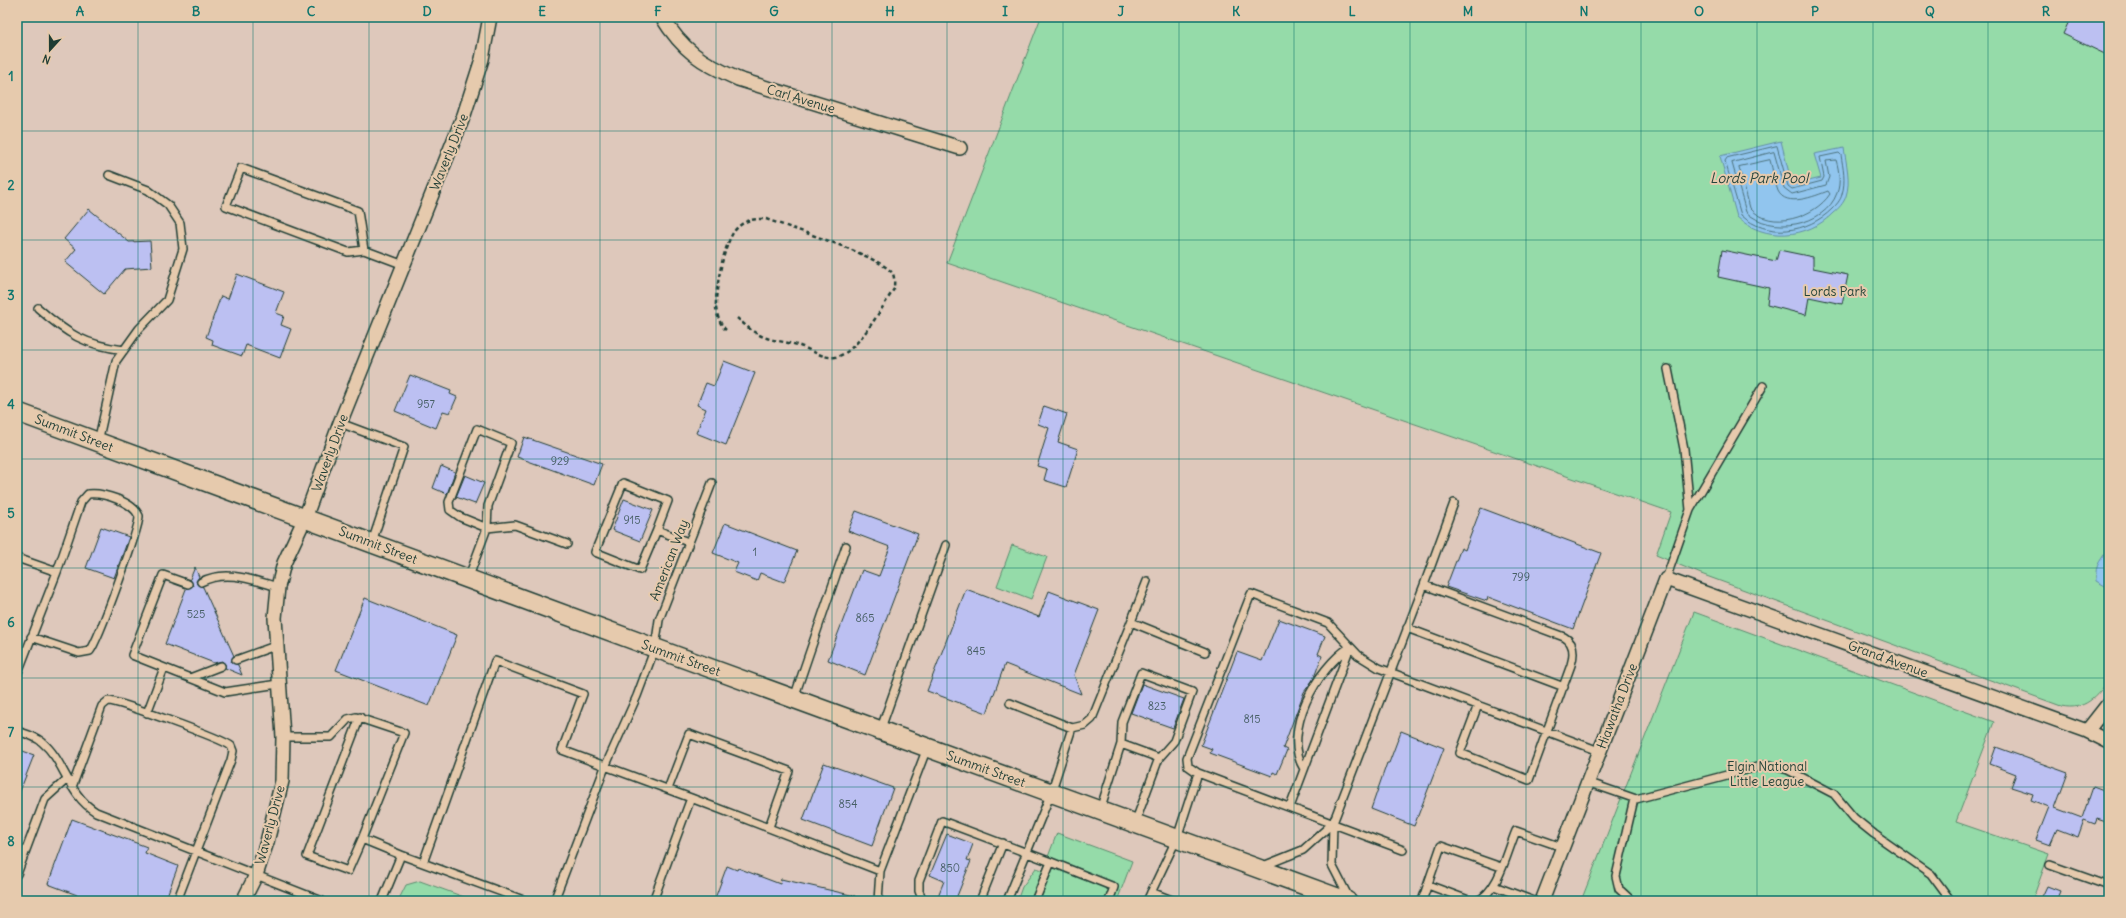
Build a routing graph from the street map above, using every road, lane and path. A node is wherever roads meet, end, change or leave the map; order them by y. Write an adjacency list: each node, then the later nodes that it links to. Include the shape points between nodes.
1 (490, 17): 6 (street, Waverly Drive, via 475,87)
2 (662, 17): 3 (street, Carl Avenue, via 673,34 690,52 708,66 726,74)
3 (960, 148)
4 (109, 175): 10 (lane, via 148,190 168,205 180,223 183,249 167,300)
5 (364, 250): 5 (lane, via 358,211 241,168 226,206 348,252); 6 (lane)
6 (404, 265): 14 (street, Waverly Drive)
7 (38, 308): 10 (lane, via 59,326 79,338 100,347)
8 (737, 318): 9 (path, via 767,338 810,348 834,358 856,343 894,289 895,281 882,264 870,258 766,219 753,218 736,229 725,254 716,308)
9 (726, 330)
10 (124, 350): 15 (lane, via 116,361)
11 (1668, 368): 18 (lane, Hiawatha Drive, via 1684,449)
12 (1763, 386): 18 (lane, Hiawatha Drive)
13 (17, 412): 15 (main road, Summit Street)
14 (340, 423): 19 (street, Waverly Drive); 22 (lane, via 404,448)
15 (98, 442): 19 (main road, Summit Street)
16 (712, 483): 23 (lane, American Way)
17 (1454, 503): 34 (lane)
18 (1690, 510): 30 (lane, Hiawatha Drive)
19 (305, 518): 22 (main road, Summit Street); 35 (street, Waverly Drive, via 287,554)
20 (487, 528): 20 (lane, via 488,506 511,443 476,430 449,508 455,514); 24 (lane, via 515,524); 29 (lane)
21 (657, 530): 21 (lane, via 668,501 624,483 595,552 640,570); 23 (lane)
22 (372, 542): 29 (main road, Summit Street)
23 (688, 542): 41 (lane, American Way, via 659,620)
24 (567, 544)
25 (946, 545): 59 (lane)
26 (846, 546): 51 (lane)
27 (17, 558): 28 (lane)
28 (57, 572): 38 (lane); 38 (lane, via 81,502 88,494 117,500 137,512 139,521 122,572 88,653 79,653)
29 (468, 579): 41 (main road, Summit Street)
30 (1666, 579): 60 (street, Grand Avenue); 66 (street, Hiawatha Drive)
31 (1147, 581): 36 (lane)
32 (201, 582): 35 (lane, via 225,575)
33 (188, 584): 45 (lane, via 163,575 132,655)
34 (1424, 585): 37 (lane); 50 (lane, via 1569,640 1573,660)
35 (278, 587): 39 (street, Waverly Drive)
36 (1131, 622): 42 (lane); 57 (lane, via 1092,719 1085,725)
37 (1408, 628): 46 (lane); 50 (lane)
38 (32, 637): 47 (lane)
39 (275, 646): 43 (lane); 49 (street, Waverly Drive)
40 (1350, 647): 46 (lane, via 1363,659); 69 (lane); 69 (lane, via 1338,655 1320,676 1306,706 1298,728 1296,746 1299,761); 70 (lane, via 1328,623 1251,594 1188,758 1188,766)
41 (655, 648): 51 (main road, Summit Street); 68 (lane, American Way)
42 (1205, 652)
43 (236, 660)
44 (221, 666): 48 (lane)
45 (164, 668): 48 (lane); 55 (lane)
46 (1391, 672): 54 (lane); 81 (lane)
47 (17, 675)
48 (190, 678): 49 (lane, via 225,692)
49 (278, 684): 62 (street, Waverly Drive)
50 (1564, 687): 61 (lane)
51 (794, 698): 59 (main road, Summit Street)
52 (1010, 703): 57 (lane)
53 (2109, 704): 60 (street)
54 (1478, 705): 61 (lane); 61 (lane, via 1460,753 1529,780)
55 (147, 713): 73 (lane, via 114,702 103,704); 87 (lane, via 223,742 232,748 231,760)
56 (360, 717): 62 (lane, via 350,718 331,737); 84 (lane, via 404,733); 84 (lane, via 308,856 348,871)
57 (1072, 728): 75 (lane)
58 (17, 731): 71 (lane, via 34,736 48,747)
59 (880, 731): 65 (main road, Summit Street)
60 (2087, 731): 63 (street, Grand Avenue)
61 (1548, 732): 66 (lane)
62 (283, 736): 98 (street, Waverly Drive, via 280,788)
63 (2109, 742)
64 (1121, 744): 67 (lane); 67 (lane, via 1122,722 1141,673 1192,692 1174,741); 79 (lane)
65 (927, 748): 75 (main road, Summit Street); 96 (lane)
66 (1599, 751): 72 (street, Hiawatha Drive)
67 (1159, 758): 80 (lane)
68 (605, 766): 74 (lane); 92 (lane, via 562,750 583,694 496,661); 109 (lane, American Way)
69 (1304, 769): 78 (lane)
70 (1198, 773): 78 (lane); 83 (lane)
71 (67, 779): 73 (lane); 97 (lane, via 44,799)
72 (1587, 782): 77 (lane); 86 (street, Hiawatha Drive)
73 (72, 787): 87 (lane, via 80,800 96,812)
74 (668, 789): 76 (lane); 82 (lane, via 689,734 789,772)
75 (1051, 793): 79 (main road, Summit Street); 89 (lane)
76 (691, 798): 82 (lane); 110 (lane)
77 (1634, 799): 125 (lane, via 1616,876 1619,889); 126 (lane, via 1760,766 1781,767 1834,794 1854,818 1931,874)
78 (1290, 807): 81 (lane)
79 (1100, 810): 80 (main road, Summit Street)
80 (1135, 823): 83 (main road, Summit Street)
81 (1333, 823): 88 (lane); 95 (lane, via 1303,850); 119 (lane, via 1332,865)
82 (769, 827): 96 (lane)
83 (1177, 838): 95 (main road, Summit Street); 102 (lane)
84 (362, 839): 90 (lane)
85 (1003, 843): 89 (lane); 112 (lane, via 942,820 919,882); 113 (lane)
86 (1562, 847): 94 (lane, via 1516,830); 124 (street, Hiawatha Drive)
87 (196, 850): 98 (lane); 104 (lane)
88 (1404, 850)
89 (1027, 852): 91 (lane); 114 (lane)
90 (401, 854): 92 (lane); 107 (lane)
91 (1051, 862): 103 (lane, via 1114,886); 115 (lane)
92 (423, 863): 108 (lane)
93 (2050, 865): 101 (lane)
94 (1501, 867): 99 (lane, via 1441,846); 100 (lane)
95 (1258, 868): 118 (main road, Summit Street)
96 (880, 871): 111 (lane)
97 (17, 874)
98 (256, 875): 105 (street, Waverly Drive); 106 (lane)
99 (1428, 885): 120 (lane); 121 (lane)
100 (1494, 886): 122 (lane, via 1486,897); 123 (lane)
101 (2109, 886)
102 (1151, 892): 116 (lane); 117 (lane)
103 (1108, 900)
104 (177, 901)
105 (243, 901)
106 (322, 901)
107 (382, 901)
108 (526, 901)
109 (554, 901)
110 (653, 901)
111 (878, 901)
112 (923, 901)
113 (980, 901)
114 (1007, 901)
115 (1035, 901)
116 (1147, 901)
117 (1174, 901)
118 (1347, 901)
119 (1351, 901)
120 (1422, 901)
121 (1471, 901)
122 (1477, 901)
123 (1534, 901)
124 (1542, 901)
125 (1632, 901)
126 (1951, 901)

